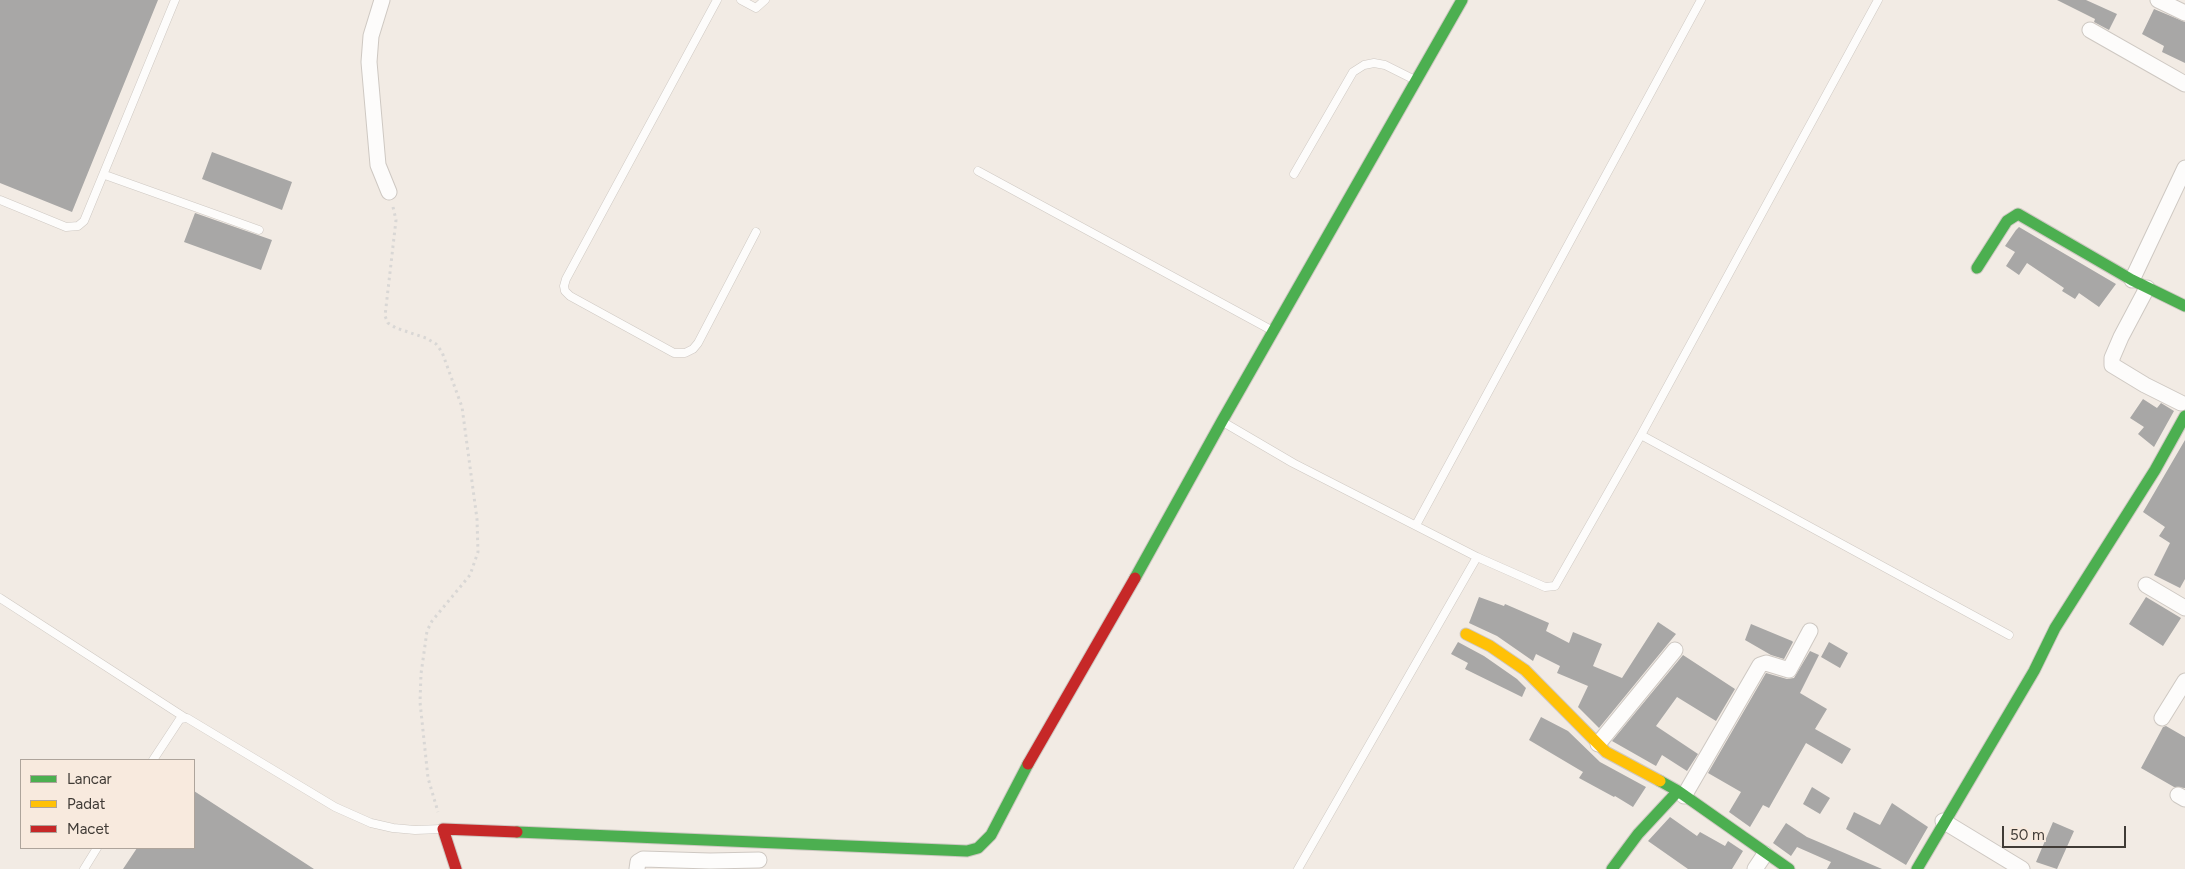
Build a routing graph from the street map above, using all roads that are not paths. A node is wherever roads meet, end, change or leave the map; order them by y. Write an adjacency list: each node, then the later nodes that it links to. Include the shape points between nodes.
1 (175, 0): 16 (lane)
2 (382, 0): 18 (street, via 371,36 369,62 378,165)
3 (717, 0): 21 (lane, via 566,279 565,291 674,353 685,353 698,343)
4 (742, 0): 5 (lane, via 756,8)
5 (765, 0)
6 (1462, 0): 12 (street)
7 (1701, 0): 30 (lane)
8 (1878, 0): 29 (lane)
9 (2158, 0): 10 (street)
10 (2185, 14)
11 (2090, 30): 13 (street)
12 (1417, 81): 17 (lane, via 1374,63 1353,72); 26 (street)
13 (2185, 84)
14 (2185, 168): 23 (street)
15 (978, 171): 26 (lane)
16 (105, 174): 19 (lane, via 88,216 78,226 66,227); 20 (lane)
17 (1294, 174)
18 (389, 192)
19 (0, 200)
20 (259, 230)
21 (756, 232)
22 (1976, 268): 23 (street, via 2007,221 2018,214)
23 (2132, 280): 24 (street)
24 (2148, 288): 25 (street); 27 (street, via 2121,337 2112,365 2145,386)
25 (2185, 306)
26 (1273, 331): 28 (street)
27 (2184, 402): 45 (street, via 2155,470 2056,628)
28 (1222, 422): 30 (lane, via 1292,463); 47 (street, via 986,842 967,851)
29 (1641, 435): 31 (lane, via 1555,586 1545,587); 37 (lane)
30 (1416, 525): 31 (lane)
31 (1477, 557): 54 (lane)
32 (2146, 585): 34 (street)
33 (0, 598): 40 (lane)
34 (2185, 608)
35 (1810, 631): 44 (street, via 1789,670 1766,663 1760,665)
36 (1466, 634): 42 (street, via 1525,670)
37 (2009, 635)
38 (1674, 650): 42 (street)
39 (2185, 681): 41 (street)
40 (184, 717): 43 (lane, via 180,718); 46 (lane, via 335,807 362,819 393,828)
41 (2162, 718)
42 (1598, 744): 44 (street, via 1606,752)
43 (154, 759)
44 (1681, 793): 49 (street); 55 (street, via 1638,834)
45 (1943, 822): 58 (street); 59 (street)
46 (443, 829): 47 (street); 51 (street)
47 (760, 841): 50 (street)
48 (96, 849): 52 (lane)
49 (1765, 854): 56 (street); 57 (street)
50 (759, 864): 53 (street, via 643,859 638,862)
51 (452, 868)
52 (84, 869)
53 (637, 869)
54 (1298, 869)
55 (1612, 869)
56 (1755, 869)
57 (1789, 869)
58 (1917, 869)
59 (2022, 869)

